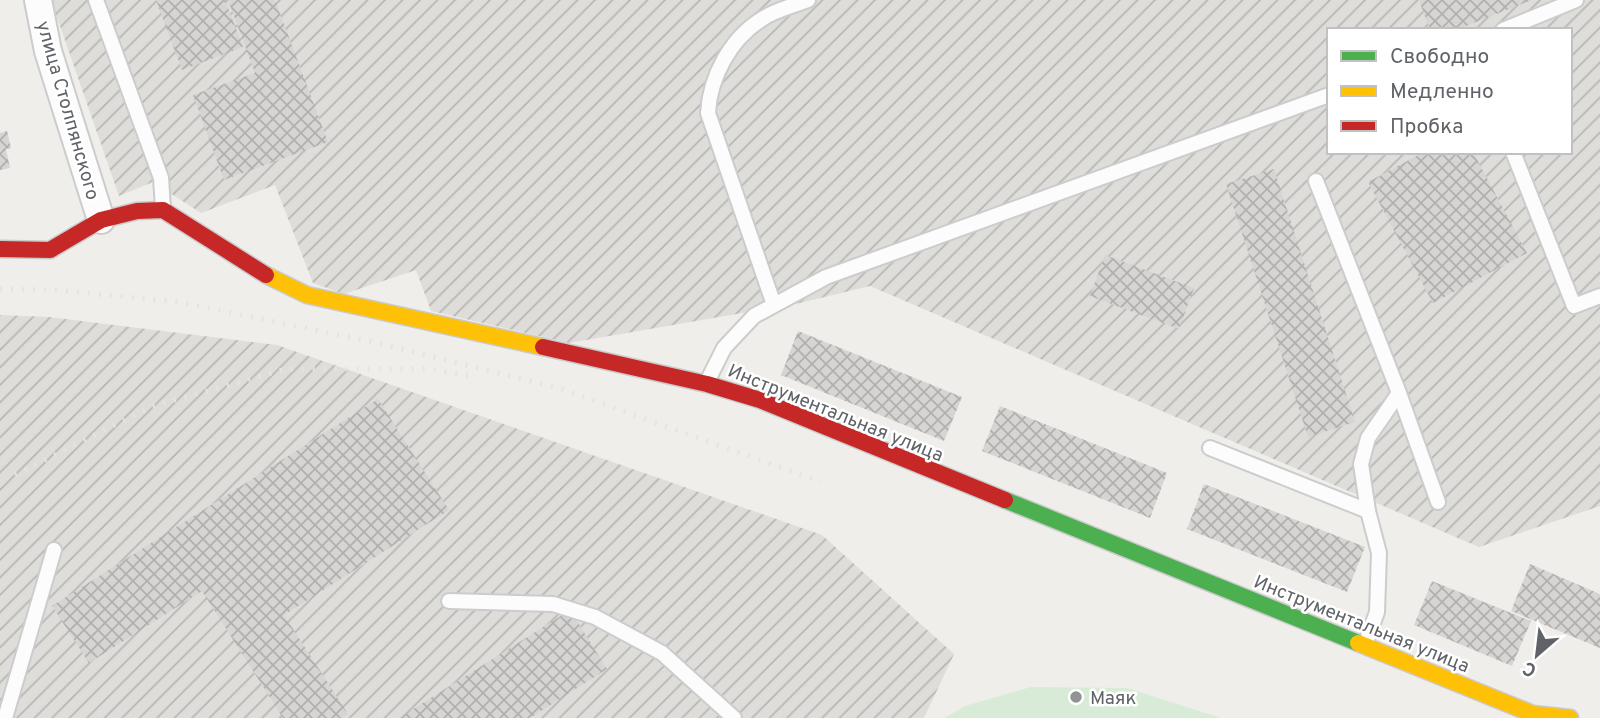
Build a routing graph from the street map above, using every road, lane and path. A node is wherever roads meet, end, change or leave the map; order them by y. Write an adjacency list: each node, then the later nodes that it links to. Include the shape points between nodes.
1 (38, 0): 10 (street, улица Столпянского, via 48,51)
2 (96, 0): 9 (lane, via 161,178)
3 (808, 0): 13 (lane, via 762,19 730,48 709,94 708,113)
4 (1576, 0): 5 (lane)
5 (1508, 28)
6 (1327, 96): 13 (lane, via 826,277)
7 (1514, 154): 12 (lane, via 1574,306)
8 (1317, 181): 15 (lane)
9 (163, 210): 10 (street); 14 (street, Инструментальная улица, via 265,275 307,295)
10 (101, 220): 11 (street, via 50,250)
11 (0, 249)
12 (1600, 296)
13 (774, 305): 14 (lane, via 754,316 724,348)
14 (707, 384): 21 (street, Инструментальная улица, via 760,400)
15 (1399, 393): 17 (lane); 18 (lane, via 1368,438 1361,464)
16 (1210, 448): 18 (lane)
17 (1438, 502)
18 (1368, 511): 21 (lane, via 1379,553 1377,612)
19 (54, 550): 23 (lane)
20 (449, 601): 24 (lane, via 553,604 595,617 662,653)
21 (1364, 647): 22 (street, Инструментальная улица)
22 (1532, 716): 25 (street, Инструментальная улица)
23 (5, 718)
24 (734, 718)
25 (1570, 718)

